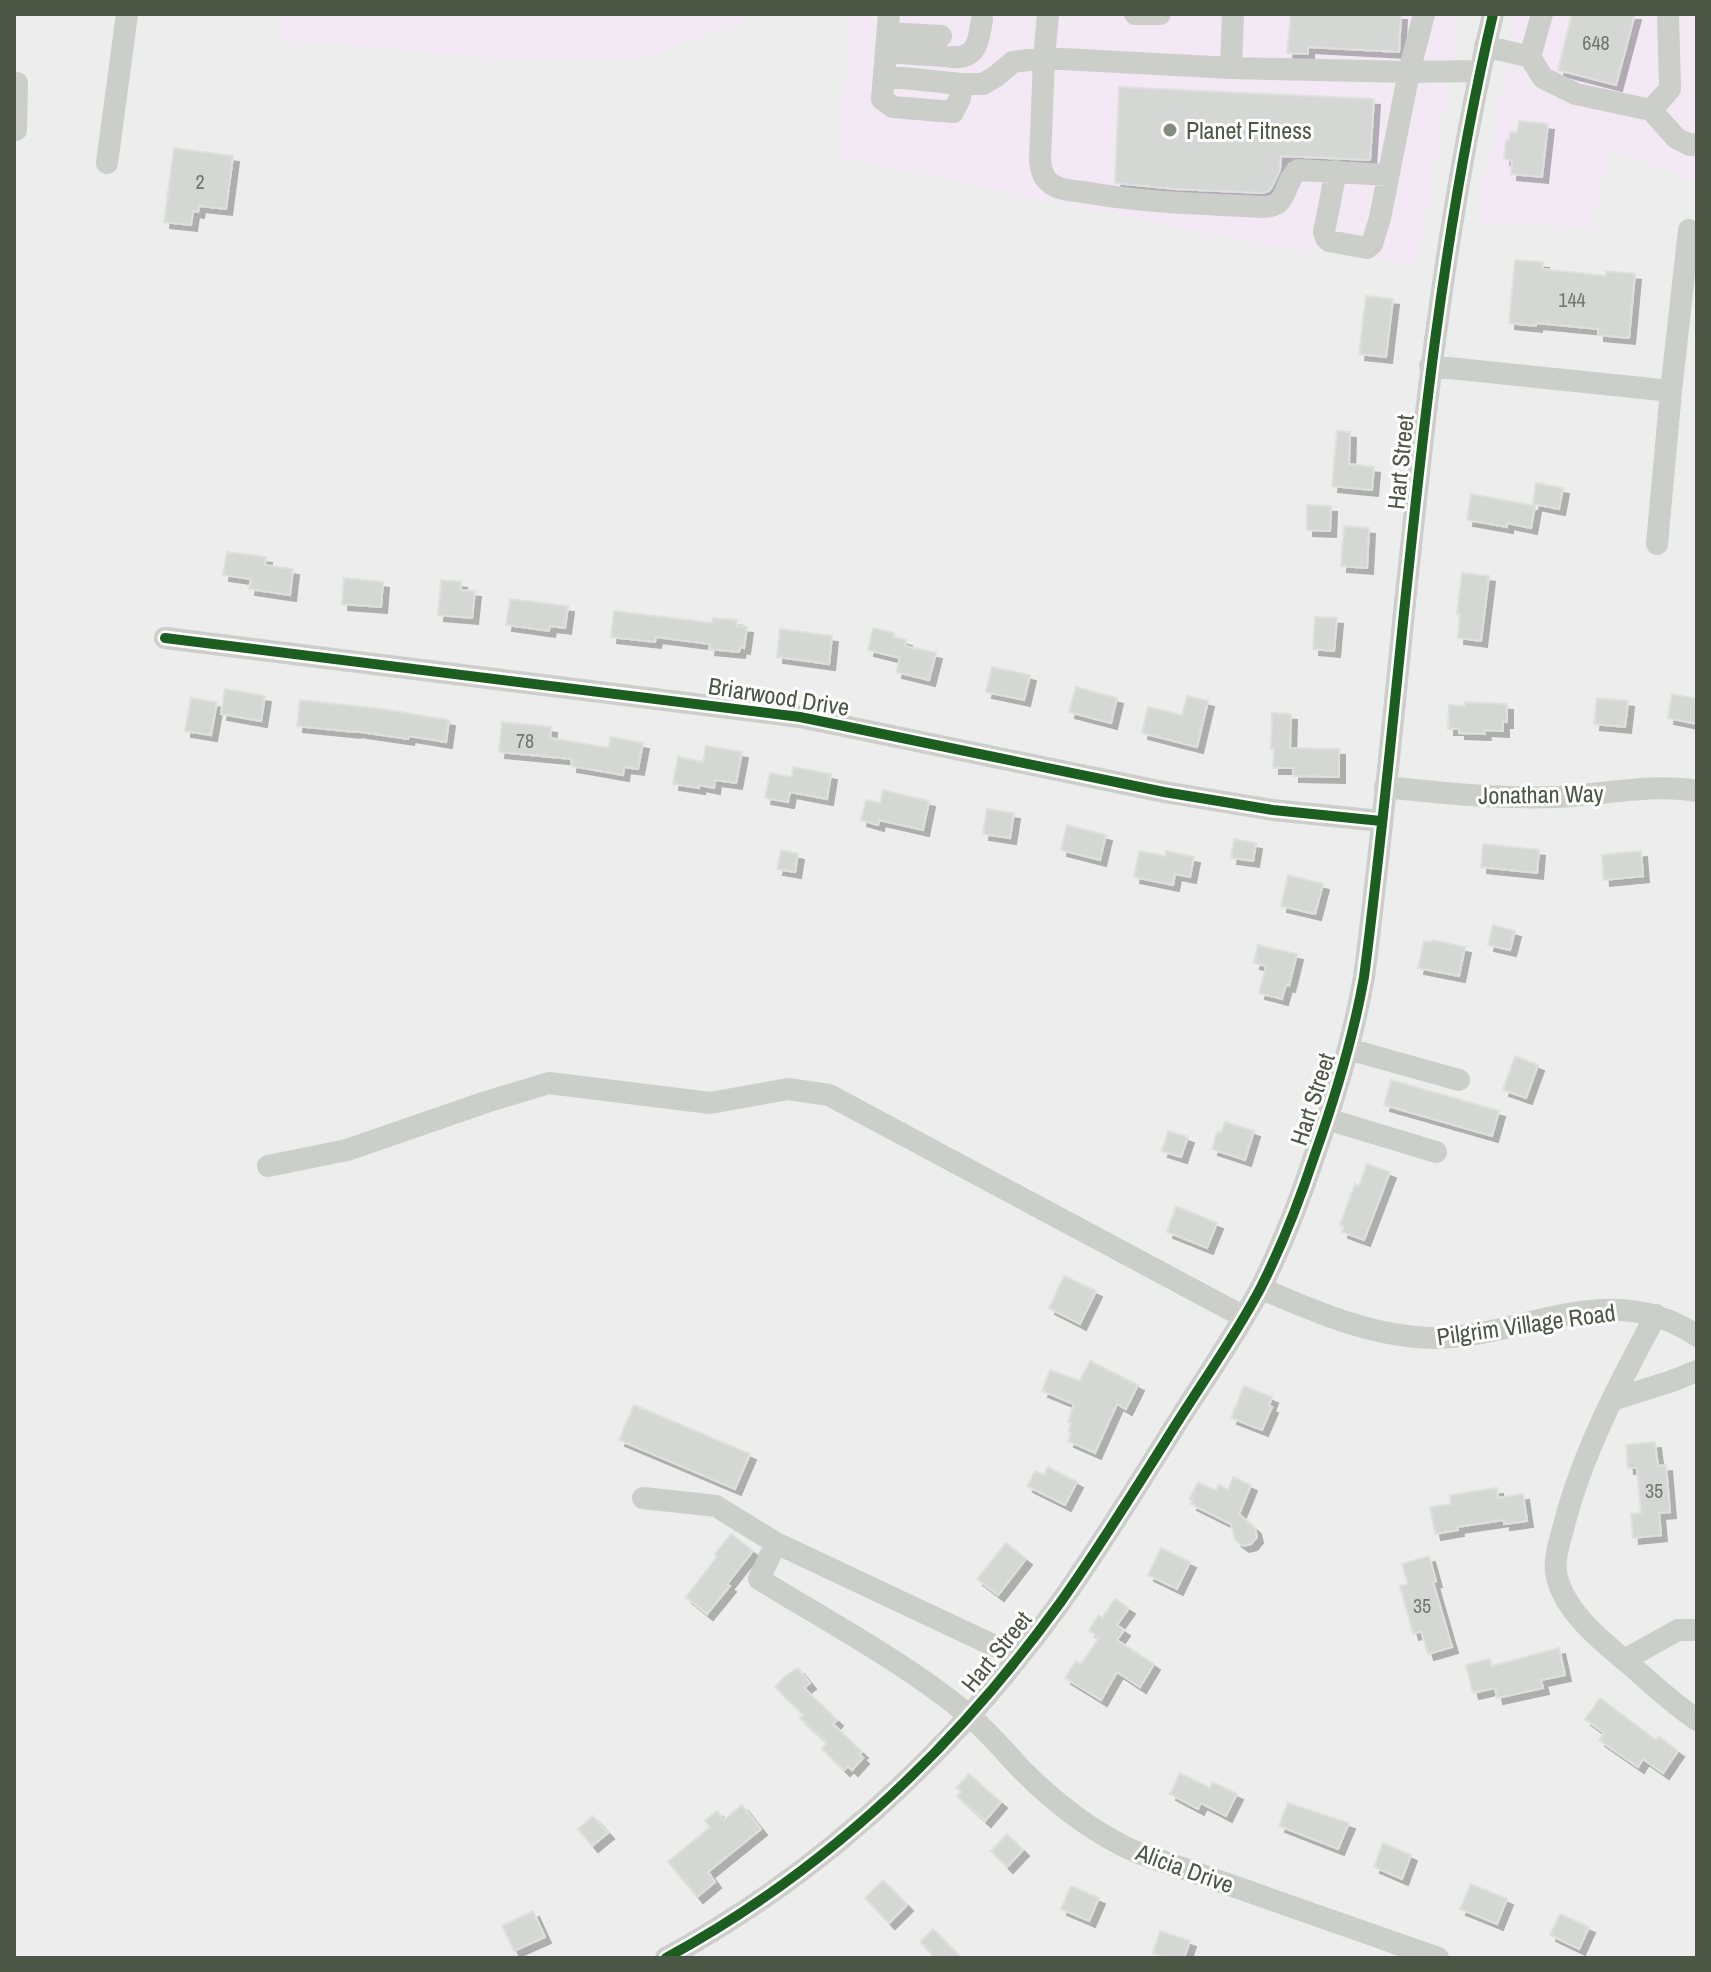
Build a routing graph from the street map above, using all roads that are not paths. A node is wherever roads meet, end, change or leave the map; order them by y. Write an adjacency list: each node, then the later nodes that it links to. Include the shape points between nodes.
1 (127, 14): 22 (street)
2 (1048, 14): 14 (street)
3 (1135, 14): 4 (street)
4 (1160, 14)
5 (1233, 14): 15 (street)
6 (1424, 14): 17 (street)
7 (1493, 14): 12 (street, Hart Street)
8 (1542, 14): 13 (street)
9 (1668, 14): 19 (street, via 1670,89)
10 (982, 17): 11 (street, via 946,46)
11 (888, 33): 14 (street, via 882,99 893,107 953,112 961,84 983,84 1013,62)
12 (1485, 46): 13 (street); 16 (street, Hart Street)
13 (1530, 57): 19 (street, via 1543,78 1576,94)
14 (1044, 58): 15 (street); 23 (street, via 1040,160 1042,173 1063,189 1150,201 1274,207 1298,170)
15 (1231, 68): 17 (street)
16 (1480, 71): 17 (street); 26 (street, Hart Street)
17 (1409, 72): 24 (street)
18 (17, 83): 20 (street)
19 (1651, 110): 21 (street, via 1676,138)
20 (14, 130)
21 (1697, 144)
22 (107, 163)
23 (1336, 171): 24 (street); 24 (street, via 1326,238 1367,248)
24 (1388, 175)
25 (1689, 230): 27 (street)
26 (1430, 366): 27 (street); 30 (street, Hart Street)
27 (1671, 391): 28 (street)
28 (1657, 544)
29 (165, 638): 32 (street, Briarwood Drive, via 800,717 1202,799)
30 (1385, 787): 31 (street, Jonathan Way, via 1516,798); 32 (street, Hart Street)
31 (1697, 791)
32 (1381, 821): 33 (street, Hart Street, via 1364,977)
33 (1348, 1049): 34 (street); 35 (street, Hart Street)
34 (1459, 1080)
35 (1327, 1119): 36 (street); 38 (street, Hart Street)
36 (1436, 1152)
37 (268, 1166): 40 (street, via 347,1150 549,1083 710,1103 788,1089 829,1095)
38 (1260, 1288): 39 (street, Pilgrim Village Road, via 1333,1318 1413,1337 1483,1333 1583,1311); 40 (street, Hart Street)
39 (1656, 1315): 41 (street, Pilgrim Village Road); 43 (street, Pilgrim Village Road)
40 (1244, 1317): 47 (street, Hart Street, via 1087,1563)
41 (1697, 1336)
42 (1697, 1371): 43 (street)
43 (1612, 1400): 48 (street, Pilgrim Village Road, via 1574,1492 1556,1556 1556,1576 1586,1625)
44 (643, 1498): 45 (street, via 716,1506)
45 (776, 1543): 47 (street); 49 (street, Alicia Drive, via 759,1579 932,1686)
46 (1697, 1630): 48 (street, via 1678,1630)
47 (1018, 1657): 49 (street, Hart Street)
48 (1624, 1660): 50 (street, Pilgrim Village Road)
49 (969, 1716): 51 (street, Hart Street, via 820,1858); 52 (street, Alicia Drive, via 1055,1799 1114,1842)
50 (1697, 1720)
51 (666, 1958)
52 (1438, 1958)

